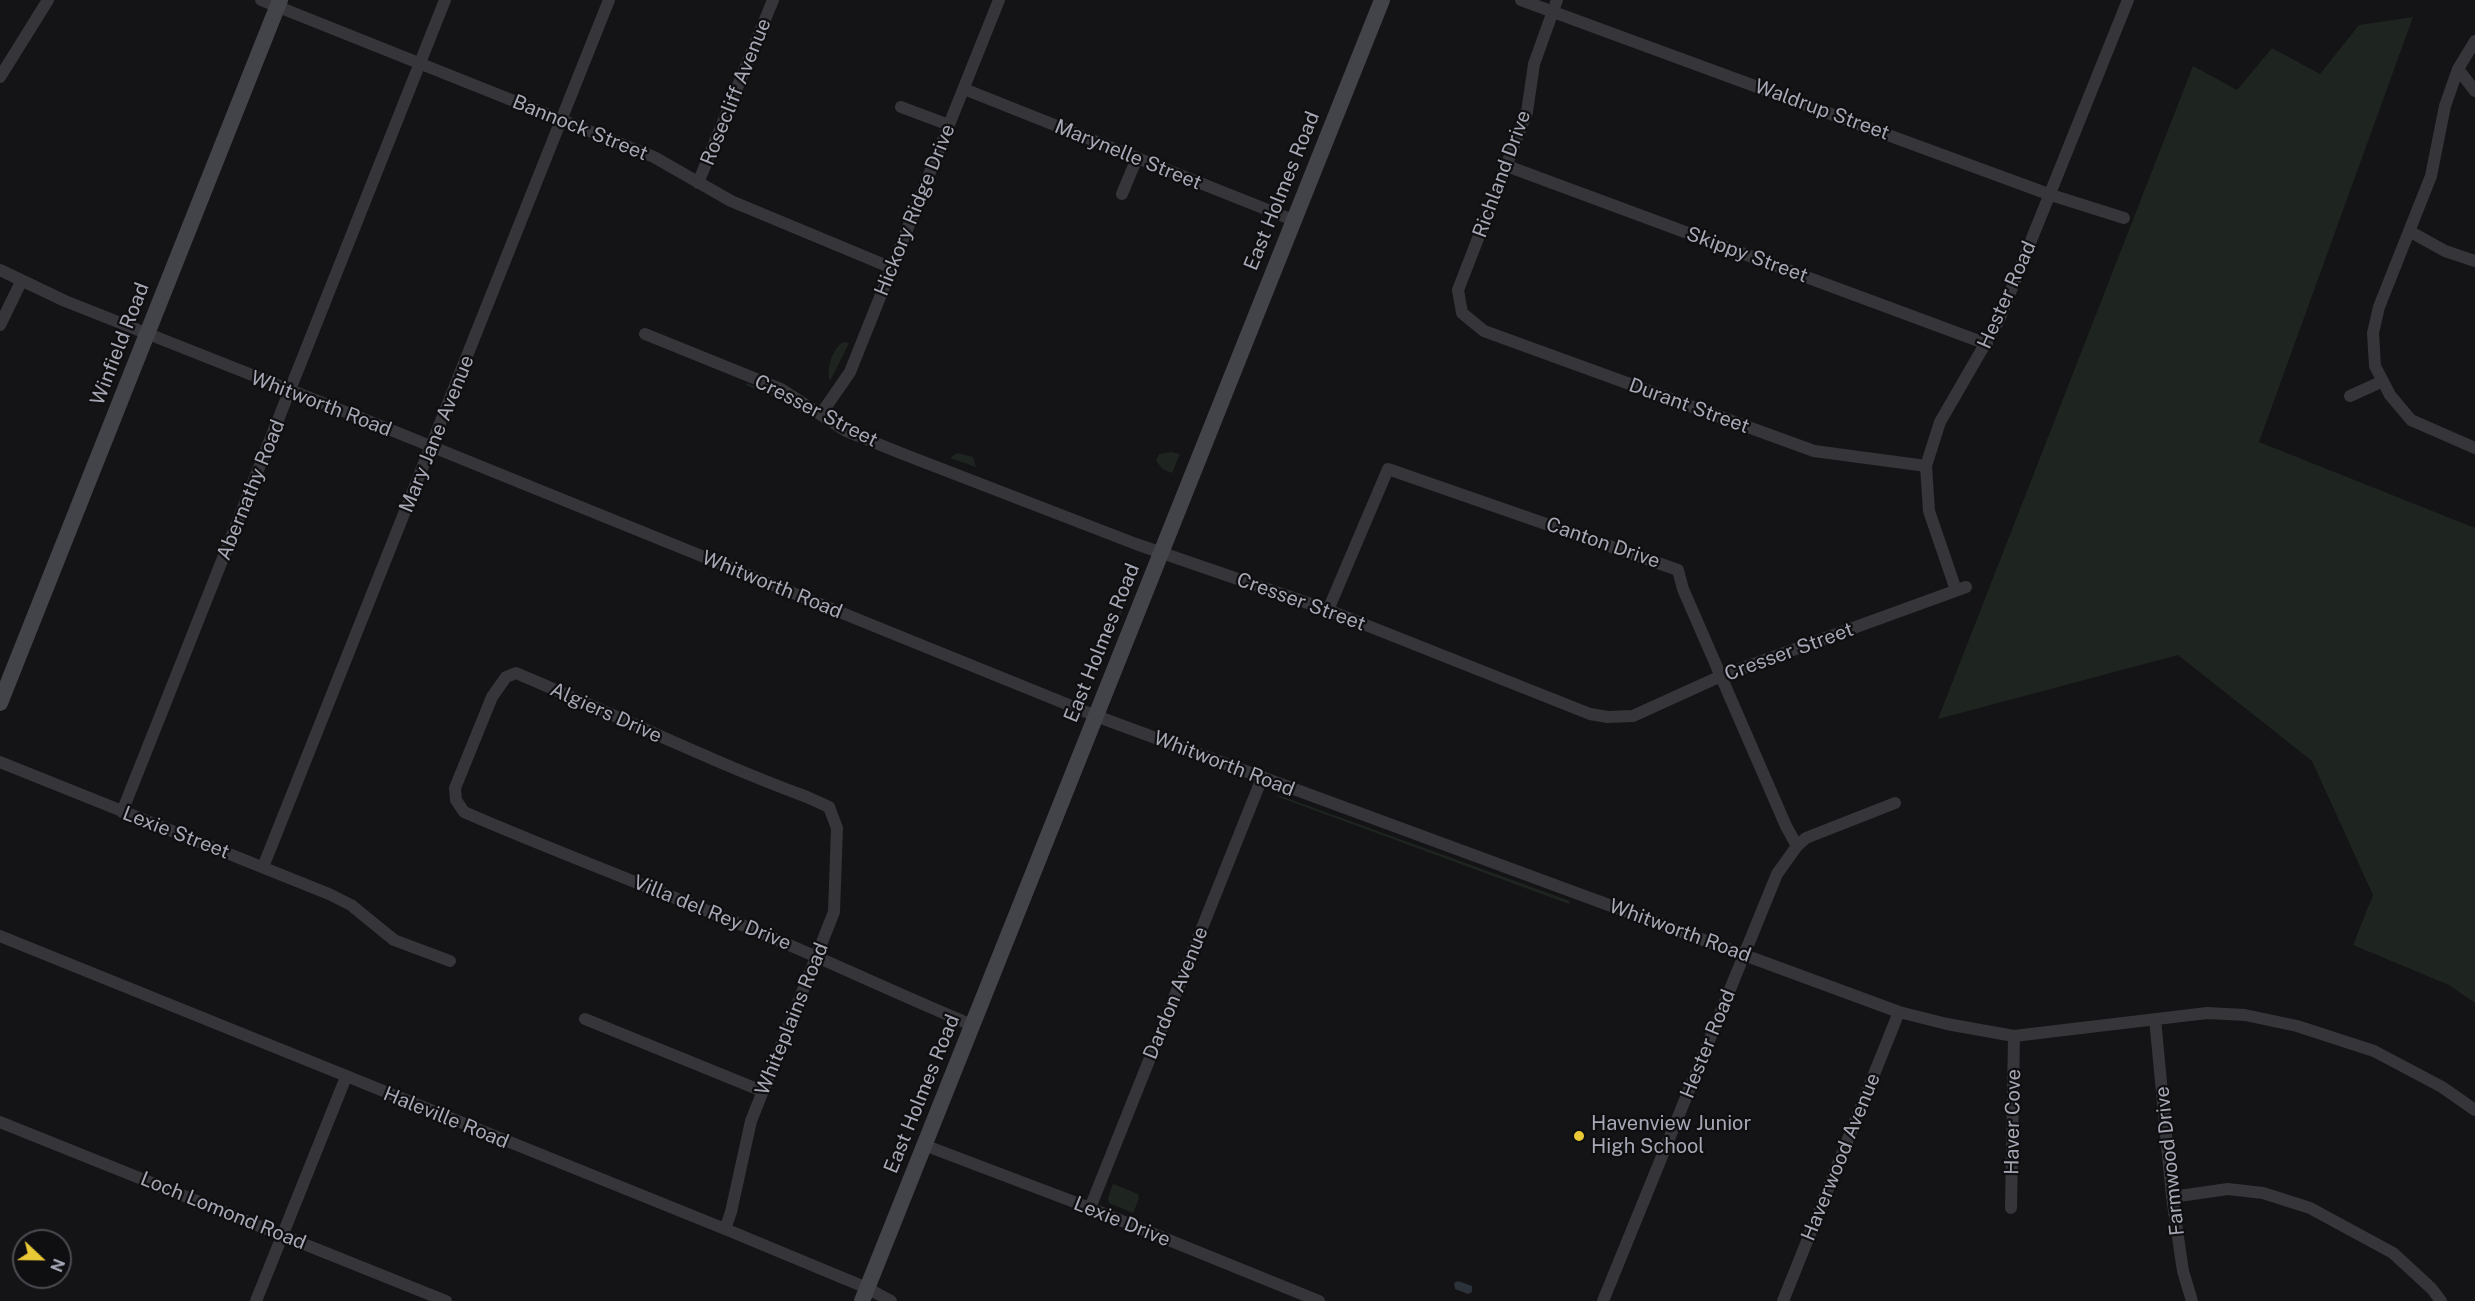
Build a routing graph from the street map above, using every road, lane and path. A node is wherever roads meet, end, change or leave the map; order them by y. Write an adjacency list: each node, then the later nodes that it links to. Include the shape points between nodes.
1 (48, 0): 14 (street)
2 (446, 0): 12 (street, Abernathy Road)
3 (609, 0): 18 (street, Mary Jane Avenue)
4 (773, 0): 22 (street, Rosecliff Avenue)
5 (999, 0): 15 (street, Hickory Ridge Drive)
6 (1382, 0): 26 (main road, East Holmes Road)
7 (1521, 0): 10 (street, Waldrup Street)
8 (2128, 0): 24 (street, Hester Road)
9 (273, 2): 12 (street, Bannock Street); 34 (main road, Winfield Road)
10 (1555, 6): 21 (street, Richland Drive, via 1534,64 1527,112); 24 (street, Waldrup Street)
11 (2475, 41): 13 (street)
12 (420, 63): 18 (street, Bannock Street); 38 (street, Abernathy Road)
13 (2458, 69): 16 (street); 27 (street, via 2445,106 2430,176)
14 (0, 77)
15 (964, 89): 19 (street, Hickory Ridge Drive); 20 (street, Marynelle Street)
16 (2475, 91)
17 (901, 107): 19 (street)
18 (561, 121): 22 (street, Bannock Street, via 654,157); 41 (street, Mary Jane Avenue)
19 (949, 125): 29 (street, Hickory Ridge Drive)
20 (1137, 158): 23 (street); 26 (street, Marynelle Street)
21 (1507, 166): 32 (street, Richland Drive, via 1458,290); 36 (street, Skippy Street)
22 (698, 183): 29 (street, Bannock Street, via 731,201)
23 (1122, 194)
24 (2050, 195): 25 (street, Waldrup Street); 36 (street, Hester Road)
25 (2124, 218)
26 (1293, 220): 44 (main road, East Holmes Road)
27 (2409, 231): 28 (street, via 2445,251); 37 (street, via 2373,333 2375,366)
28 (2475, 261)
29 (892, 268): 40 (street, Hickory Ridge Drive, via 850,372)
30 (0, 270): 31 (street, Whitworth Road)
31 (21, 282): 33 (street); 34 (street, Whitworth Road)
32 (1462, 313): 43 (street, Durant Street, via 1484,331 1814,451)
33 (0, 325)
34 (146, 334): 38 (street, Whitworth Road); 48 (main road, Winfield Road)
35 (645, 334): 40 (street, Cresser Street, via 781,389)
36 (1987, 344): 43 (street, Hester Road, via 1940,422)
37 (2383, 381): 39 (street); 42 (street, via 2411,420)
38 (290, 392): 41 (street, Whitworth Road); 55 (street, Abernathy Road)
39 (2350, 396)
40 (821, 414): 44 (street, Cresser Street, via 846,431)
41 (431, 448): 49 (street, Whitworth Road); 57 (street, Mary Jane Avenue)
42 (2475, 448)
43 (1926, 466): 45 (street, Hester Road, via 1929,511)
44 (1161, 553): 46 (street, Cresser Street); 49 (main road, East Holmes Road)
45 (1961, 589): 47 (street, Cresser Street)
46 (1328, 610): 47 (street, Cresser Street, via 1590,714 1633,716); 47 (street, Canton Drive, via 1388,469 1678,570)
47 (1721, 676): 56 (street, Canton Drive)
48 (0, 703)
49 (1096, 716): 51 (street, Whitworth Road); 65 (main road, East Holmes Road)
50 (0, 762): 55 (street, Lexie Street)
51 (1262, 778): 59 (street, Whitworth Road); 73 (street, Dardon Avenue)
52 (456, 800): 54 (street, Algiers Drive, via 455,788 492,697 506,677 516,674); 60 (street, Villa del Rey Drive, via 464,812)
53 (1895, 803): 56 (street, via 1821,831)
54 (829, 807): 60 (street, Whiteplains Road, via 837,828 836,901)
55 (122, 812): 57 (street, Lexie Street)
56 (1797, 846): 59 (street, Hester Road, via 1777,874)
57 (263, 867): 61 (street, Lexie Street, via 351,905 386,936)
58 (0, 936): 67 (street, Haleville Road)
59 (1745, 955): 62 (street, Whitworth Road); 82 (street, Hester Road)
60 (818, 957): 65 (street, Villa del Rey Drive); 68 (street, Whiteplains Road)
61 (450, 961)
62 (1899, 1012): 66 (street, Whitworth Road); 83 (street, Haverwood Avenue)
63 (585, 1019): 68 (street)
64 (2155, 1019): 66 (street, Whitworth Road); 69 (street, Whitworth Road, via 2208,1013 2246,1015 2297,1026 2374,1051 2442,1087); 72 (street, Farmwood Drive)
65 (972, 1025): 71 (main road, East Holmes Road)
66 (2014, 1036): 74 (street, Haver Cove)
67 (346, 1077): 75 (street, Haleville Road); 76 (street)
68 (762, 1091): 75 (street, Whiteplains Road)
69 (2475, 1110)
70 (0, 1122): 76 (street, Loch Lomond Road)
71 (924, 1145): 73 (street, Lexie Drive); 77 (main road, East Holmes Road)
72 (2172, 1197): 84 (street, Farmwood Drive, via 2183,1271); 85 (street, via 2228,1189 2263,1193 2310,1208 2393,1253)
73 (1090, 1208): 81 (street, Lexie Drive)
74 (2011, 1208)
75 (725, 1229): 77 (street, Haleville Road)
76 (283, 1234): 78 (street); 79 (street, Loch Lomond Road)
77 (864, 1294): 80 (street, Haleville Road)
78 (256, 1301)
79 (446, 1301)
80 (891, 1301)
81 (1320, 1301)
82 (1603, 1301)
83 (1784, 1301)
84 (2192, 1301)
85 (2441, 1301)

